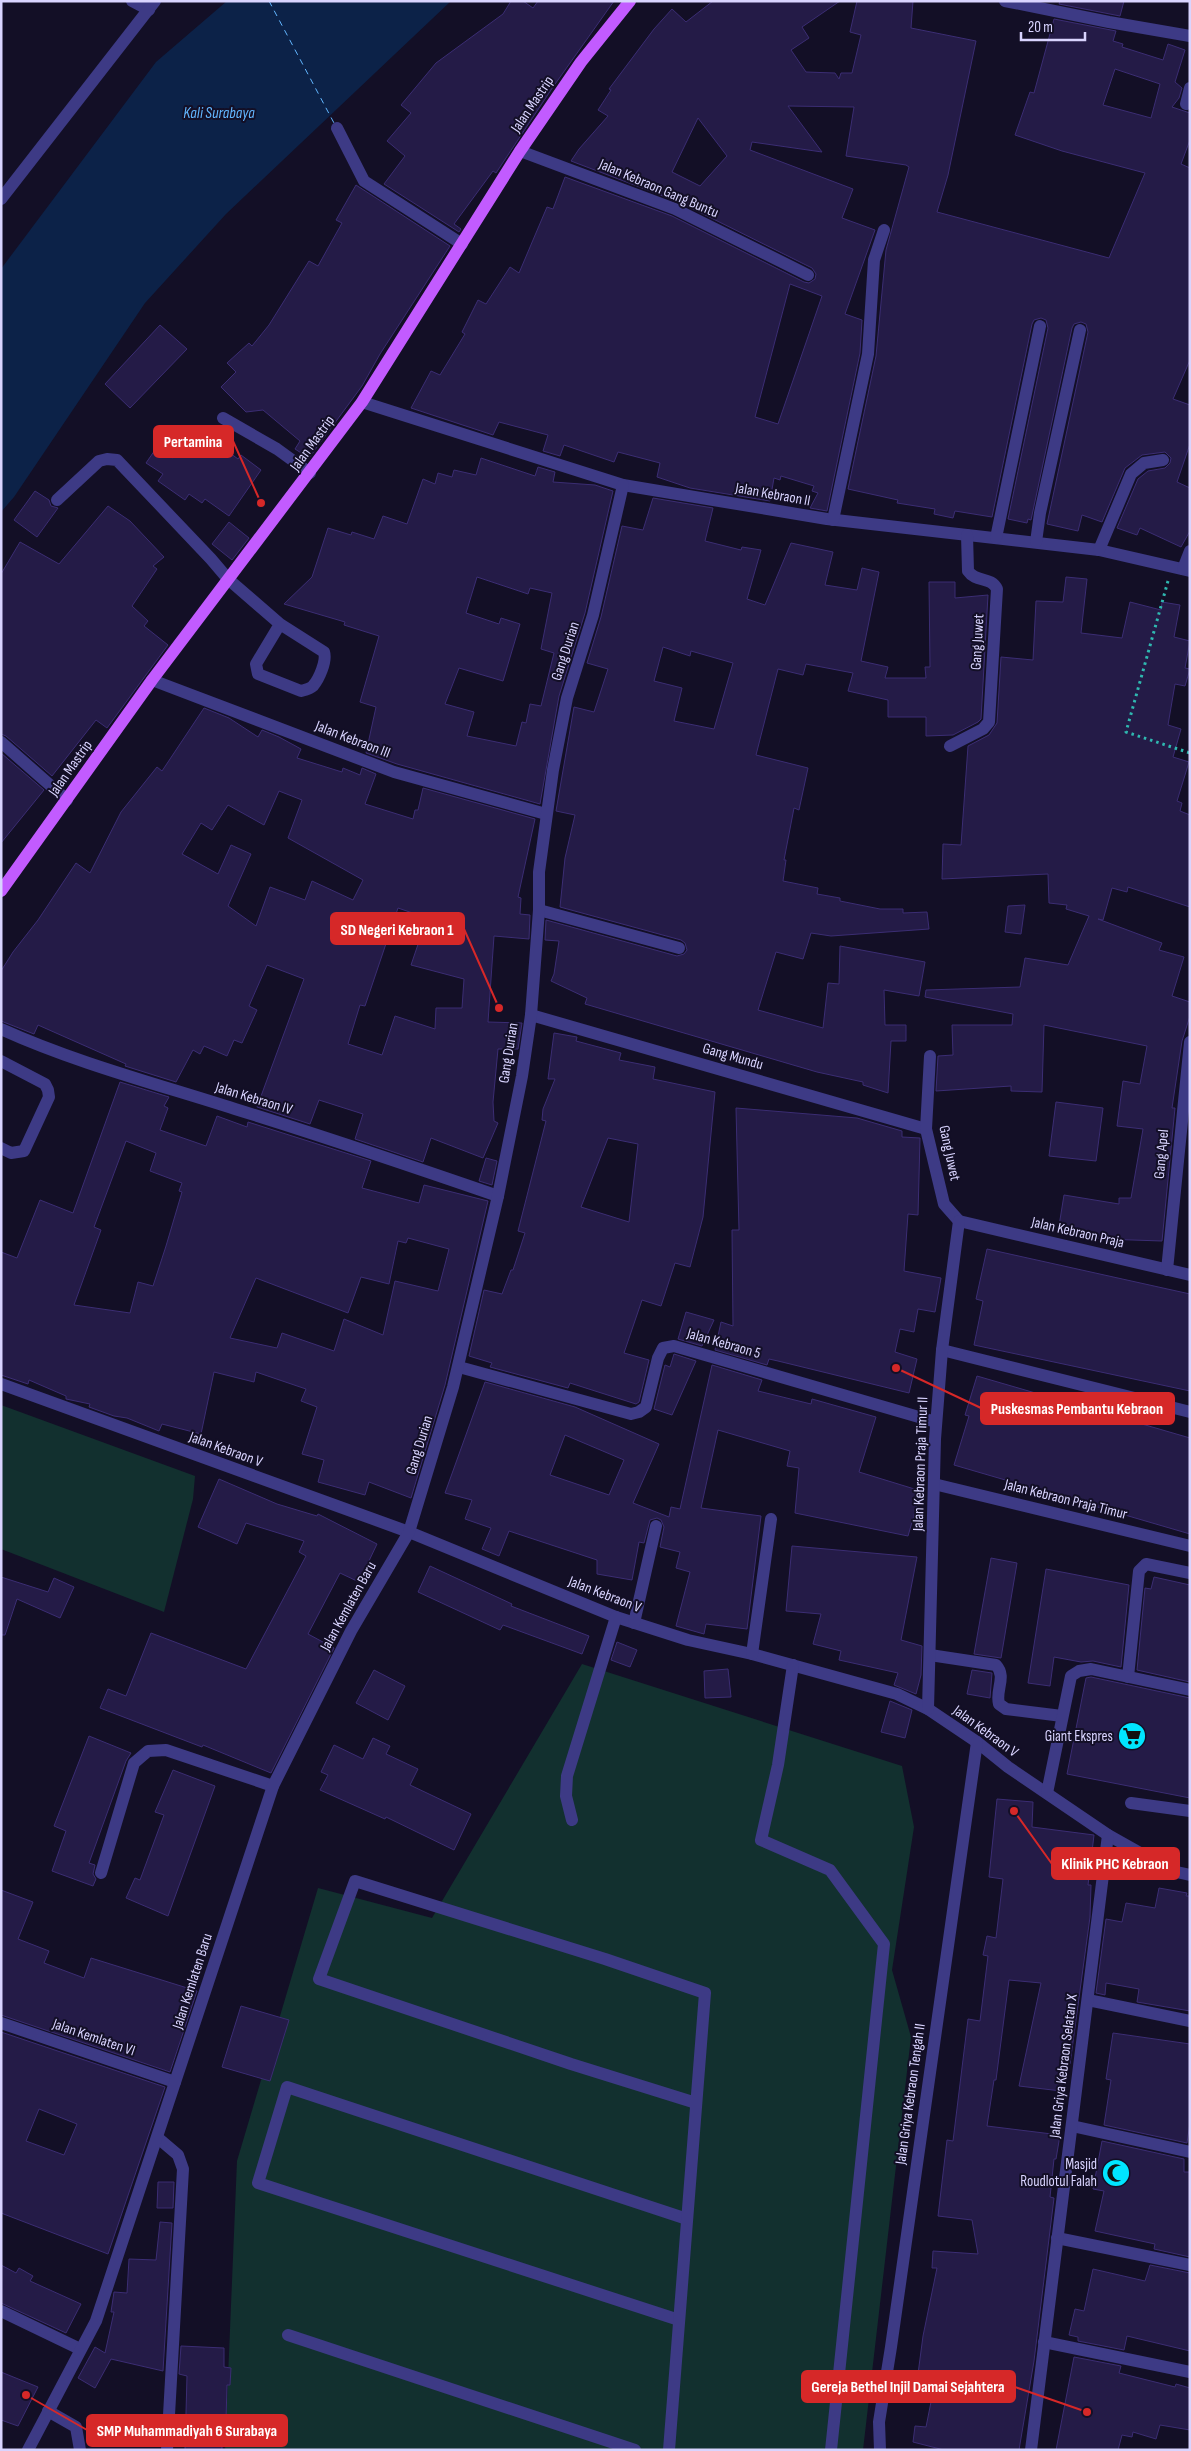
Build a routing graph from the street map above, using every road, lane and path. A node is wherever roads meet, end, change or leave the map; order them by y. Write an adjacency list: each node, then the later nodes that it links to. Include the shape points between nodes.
1 (132, 1): 4 (street)
2 (630, 1): 9 (main road, Jalan Mastrip, via 581,62)
3 (1005, 1): 5 (street)
4 (152, 6): 10 (street)
5 (1190, 36)
6 (1190, 88): 7 (street)
7 (1186, 104)
8 (337, 128): 12 (street, via 364,180)
9 (520, 151): 12 (main road, Jalan Mastrip); 13 (street, Jalan Kebraon Gang Buntu, via 674,209)
10 (1, 199)
11 (884, 230): 22 (street, via 874,260 868,354)
12 (462, 244): 16 (main road, Jalan Mastrip)
13 (808, 275)
14 (1040, 326): 24 (street)
15 (1080, 330): 25 (street)
16 (362, 402): 19 (main road, Jalan Mastrip); 20 (street, Jalan Kebraon II)
17 (223, 418): 19 (street, via 277,449)
18 (1163, 460): 26 (street, via 1144,463 1131,474)
19 (310, 473): 29 (main road, Jalan Mastrip)
20 (623, 485): 22 (street, Jalan Kebraon II); 36 (street, Gang Durian, via 593,615 567,698)
21 (57, 500): 29 (street, via 99,461 117,460)
22 (833, 520): 23 (street, Jalan Kebraon II)
23 (967, 536): 24 (street, Jalan Kebraon II); 33 (street, Gang Juwet, via 968,571 977,579 990,581 997,589 989,722 983,729)
24 (996, 538): 25 (street, Jalan Kebraon II)
25 (1036, 542): 26 (street, Jalan Kebraon II)
26 (1099, 550): 28 (street, Jalan Kebraon II)
27 (1190, 551): 28 (street)
28 (1182, 569): 34 (path, via 1126,732)
29 (228, 579): 30 (street); 31 (main road, Jalan Mastrip)
30 (280, 624): 30 (street, via 256,664 258,674 307,690 312,687 325,661 324,652)
31 (152, 680): 35 (main road, Jalan Mastrip); 36 (street, Jalan Kebraon III, via 394,772)
32 (1, 742): 35 (street)
33 (950, 746)
34 (1190, 753)
35 (67, 800): 37 (main road, Jalan Mastrip)
36 (546, 814): 38 (street, Gang Durian, via 539,872)
37 (1, 891)
38 (539, 910): 39 (street); 40 (street, Gang Durian)
39 (679, 948)
40 (531, 1015): 45 (street, Gang Mundu); 47 (street, Gang Durian)
41 (1, 1029): 47 (street, Jalan Kebraon IV, via 102,1067 336,1140)
42 (1190, 1042): 49 (street, Gang Apel)
43 (930, 1056): 45 (street, Gang Juwet)
44 (1, 1061): 46 (street, via 45,1084 48,1090 48,1097 24,1151 11,1153)
45 (926, 1129): 48 (street, Gang Juwet, via 944,1204)
46 (1, 1148)
47 (498, 1196): 52 (street, Gang Durian)
48 (959, 1221): 49 (street, Jalan Kebraon Praja); 51 (street, Jalan Kebraon Praja Timur II)
49 (1167, 1270): 50 (street, Jalan Kebraon Praja)
50 (1190, 1275)
51 (942, 1350): 54 (street); 55 (street, Jalan Kebraon Praja Timur II)
52 (459, 1367): 55 (street, Jalan Kebraon 5, via 631,1414 646,1407 658,1358 663,1348 674,1346); 59 (street, Gang Durian)
53 (1, 1384): 59 (street, Jalan Kebraon V)
54 (1190, 1412)
55 (936, 1422): 56 (street, Jalan Kebraon Praja Timur II)
56 (934, 1484): 60 (street, Jalan Kebraon Praja Timur); 65 (street, Jalan Kebraon Praja Timur II)
57 (772, 1519): 64 (street)
58 (656, 1526): 63 (street)
59 (409, 1532): 62 (street, Jalan Kebraon V); 72 (street, Jalan Kemlaten Baru, via 351,1631)
60 (1190, 1546)
61 (1190, 1573): 67 (street, via 1146,1564 1139,1571)
62 (616, 1617): 63 (street, Jalan Kebraon V); 76 (street, via 567,1776 566,1796)
63 (634, 1623): 64 (street, Jalan Kebraon V, via 688,1640)
64 (752, 1654): 66 (street, Jalan Kebraon V)
65 (930, 1655): 69 (street, Jalan Kebraon Praja Timur II); 70 (street, via 996,1665 1002,1678 997,1697 999,1704 1006,1709)
66 (793, 1665): 69 (street, Jalan Kebraon V, via 897,1694); 103 (street, via 778,1766 761,1840 830,1870 884,1944)
67 (1128, 1677): 68 (street); 70 (street, via 1091,1669 1070,1676)
68 (1190, 1690)
69 (928, 1709): 71 (street, Jalan Kebraon V)
70 (1062, 1716): 73 (street)
71 (977, 1742): 73 (street, Jalan Kebraon V); 104 (street, Jalan Griya Kebraon Tengah II, via 879,2422)
72 (273, 1786): 78 (street, via 166,1750 148,1751 134,1763); 83 (street, Jalan Kemlaten Baru)
73 (1046, 1793): 77 (street, Jalan Kebraon V)
74 (1130, 1803): 75 (street)
75 (1190, 1811)
76 (572, 1820)
77 (1108, 1835): 79 (street, Jalan Kebraon V, via 1172,1871); 80 (street, Jalan Griya Kebraon Selatan X)
78 (101, 1873)
79 (1190, 1875)
80 (1088, 2000): 81 (street); 85 (street, Jalan Griya Kebraon Selatan X)
81 (1190, 2021)
82 (1, 2023): 83 (street, Jalan Kemlaten VI)
83 (175, 2082): 86 (street, Jalan Kemlaten Baru)
84 (696, 2103): 84 (street, via 705,1993 355,1881 319,1979); 88 (street)
85 (1072, 2126): 87 (street); 89 (street, Jalan Griya Kebraon Selatan X)
86 (158, 2138): 95 (street, Jalan Kemlaten Baru, via 96,2321); 100 (street, via 178,2155 183,2169)
87 (1190, 2152)
88 (687, 2219): 92 (street); 92 (street, via 287,2087 258,2183)
89 (1057, 2238): 90 (street); 94 (street, Jalan Griya Kebraon Selatan X)
90 (1190, 2265)
91 (1, 2312): 95 (street)
92 (679, 2320): 102 (street)
93 (288, 2335): 101 (street)
94 (1044, 2342): 96 (street); 105 (street, Jalan Griya Kebraon Selatan X)
95 (80, 2349): 97 (street, Jalan Kemlaten Baru)
96 (1190, 2372)
97 (48, 2411): 98 (street, Jalan Kemlaten Baru); 99 (street, via 76,2427)
98 (28, 2450)
99 (80, 2450)
100 (167, 2450)
101 (634, 2450)
102 (669, 2450)
103 (831, 2450)
104 (880, 2450)
105 (1031, 2450)

